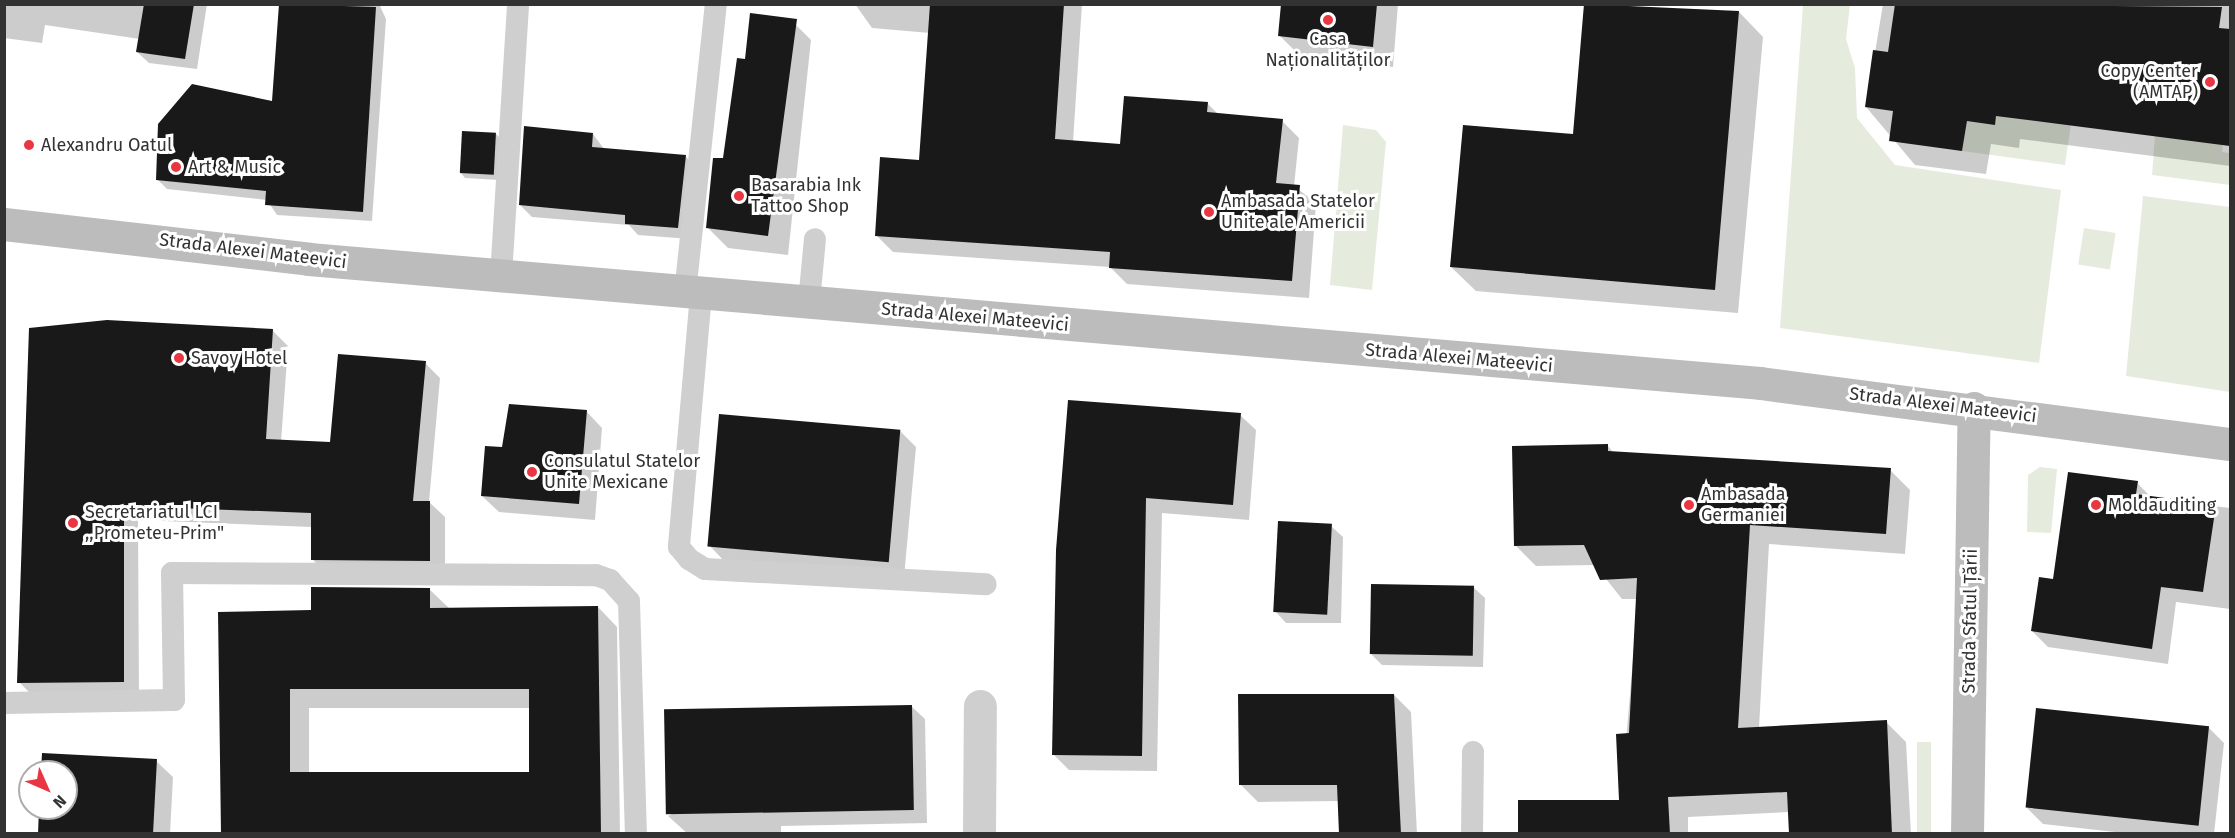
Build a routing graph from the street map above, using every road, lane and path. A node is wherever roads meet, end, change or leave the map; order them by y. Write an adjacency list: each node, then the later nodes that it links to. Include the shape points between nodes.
1 (518, 4): 5 (lane)
2 (716, 4): 6 (lane)
3 (4, 224): 5 (main road, Strada Alexei Mateevici)
4 (815, 239): 7 (lane)
5 (501, 276): 6 (main road, Strada Alexei Mateevici)
6 (693, 293): 7 (main road, Strada Alexei Mateevici); 10 (lane, via 679,547 689,559 705,569)
7 (809, 302): 8 (main road, Strada Alexei Mateevici, via 1760,383)
8 (1974, 408): 9 (main road, Strada Alexei Mateevici); 17 (main road, Strada Sfatul Țării)
9 (2230, 444)
10 (986, 584)
11 (4, 703): 14 (lane, via 174,700 172,573 596,575 610,580 629,601)
12 (980, 706): 15 (street)
13 (1473, 752): 16 (lane)
14 (636, 834)
15 (979, 834)
16 (1472, 834)
17 (1967, 834)

